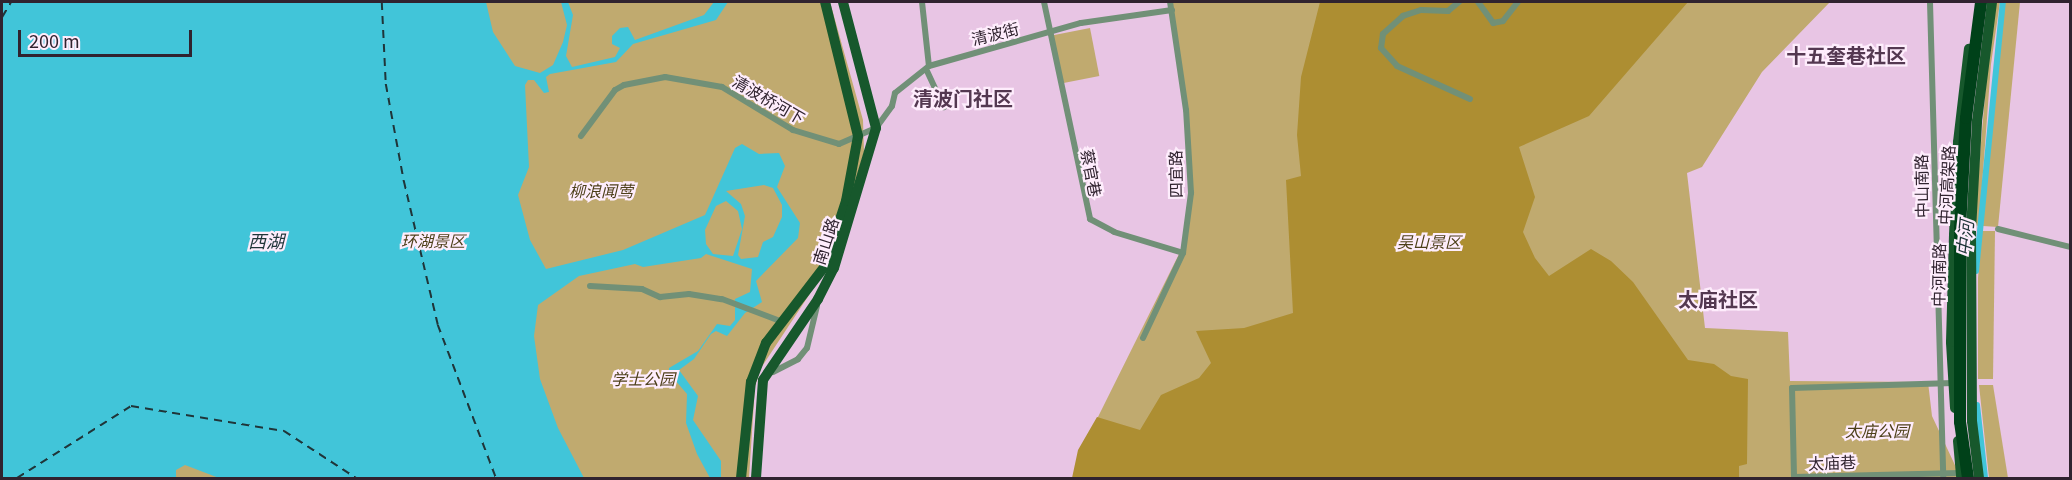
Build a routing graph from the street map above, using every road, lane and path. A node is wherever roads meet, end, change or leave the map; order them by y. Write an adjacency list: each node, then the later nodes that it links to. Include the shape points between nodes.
1 (825, 2): 20 (main road, 南山路)
2 (843, 2): 18 (main road)
3 (922, 2): 15 (street)
4 (1044, 2): 14 (street)
5 (1170, 2): 13 (street, 四宜路)
6 (1459, 2): 16 (street, via 1448,11 1421,10 1403,16 1383,34 1381,48 1397,66)
7 (1478, 2): 8 (street, via 1493,23 1503,21)
8 (1518, 2)
9 (1930, 2): 31 (street, 中山南路)
10 (1976, 2): 30 (main road, 中河南路, via 1958,142)
11 (1981, 2): 33 (highway, 中河高架路, via 1966,118 1960,228)
12 (1990, 2): 36 (highway, 中河高架路, via 1973,119 1966,227 1967,420); 37 (main road, 中河南路, via 1971,228 1972,421)
13 (1172, 10): 14 (street, 清波街, via 1128,14); 23 (street, 四宜路, via 1186,110 1191,193)
14 (1049, 34): 15 (street, 清波街); 23 (street, 蔡官巷, via 1090,219 1114,232)
15 (928, 68): 17 (street); 18 (street, 清波街, via 911,77 895,93 892,106)
16 (1470, 99)
17 (944, 107)
18 (876, 128): 20 (street); 26 (main road, 南山路, via 834,268)
19 (581, 136): 20 (street, 清波桥河下, via 615,90 664,77 722,87 816,140 838,144)
20 (858, 136): 24 (main road, 南山路, via 846,201)
21 (1998, 229): 22 (street)
22 (2070, 247)
23 (1183, 253): 28 (street, 四宜路)
24 (821, 270): 26 (street); 27 (main road, 南山路)
25 (590, 286): 27 (street, via 642,289 660,297 689,294 722,299)
26 (818, 299): 29 (main road, 南山路); 29 (street, via 807,348 798,359)
27 (783, 322): 34 (main road, 南山路, via 766,343 751,382)
28 (1143, 338)
29 (763, 380): 35 (main road)
30 (1953, 383): 31 (street); 33 (main road, 中河南路)
31 (1939, 384): 32 (street, 中山南路); 32 (street, 太庙巷, via 1792,388 1794,477)
32 (1942, 476): 33 (street, 太庙巷)
33 (1963, 477)
34 (741, 478)
35 (756, 478)
36 (1974, 478)
37 (1979, 478)

